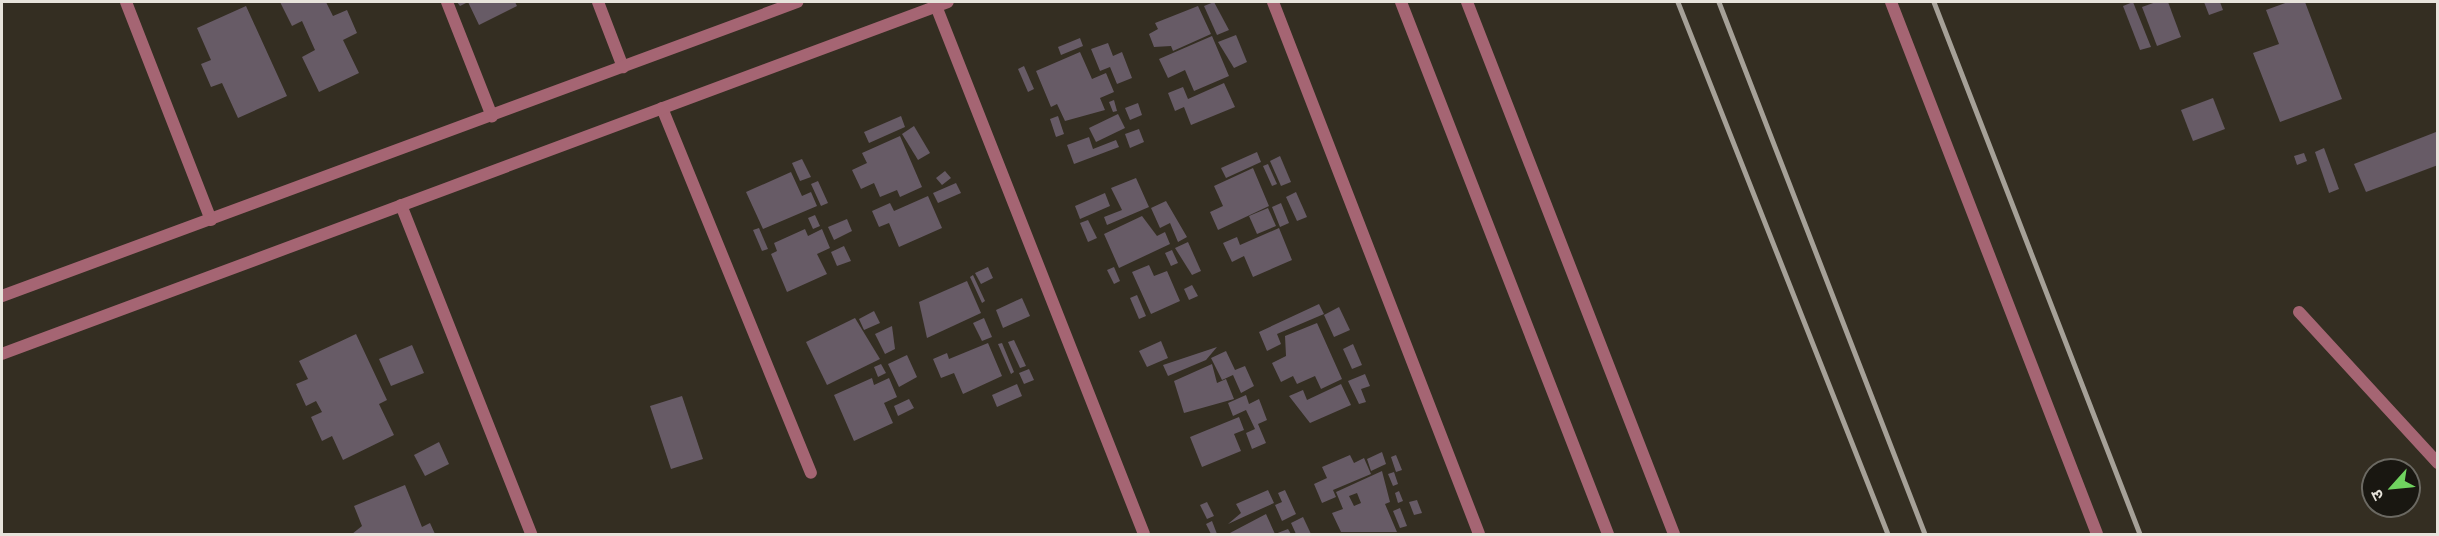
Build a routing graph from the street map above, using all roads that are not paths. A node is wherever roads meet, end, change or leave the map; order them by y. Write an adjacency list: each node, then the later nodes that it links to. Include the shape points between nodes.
1 (126, 2): 14 (street)
2 (447, 2): 12 (street)
3 (598, 2): 10 (street)
4 (796, 2): 10 (street)
5 (1274, 2): 22 (street)
6 (1401, 2): 23 (street)
7 (1467, 2): 24 (street)
8 (1891, 2): 25 (street)
9 (942, 4): 11 (street); 21 (street)
10 (623, 67): 12 (street)
11 (662, 108): 13 (street); 19 (street)
12 (492, 116): 14 (street)
13 (401, 206): 17 (street); 20 (street)
14 (211, 220): 15 (street)
15 (2, 296)
16 (2299, 312): 18 (street)
17 (2, 354)
18 (2438, 463)
19 (811, 473)
20 (531, 534)
21 (1144, 534)
22 (1479, 534)
23 (1608, 534)
24 (1674, 534)
25 (2097, 534)

